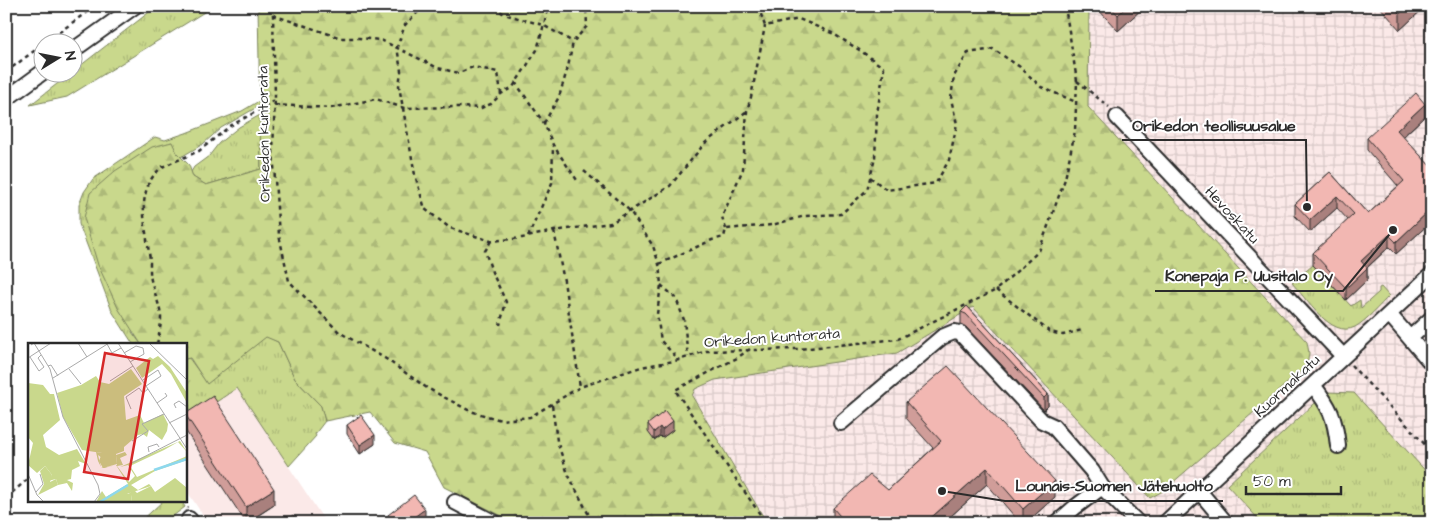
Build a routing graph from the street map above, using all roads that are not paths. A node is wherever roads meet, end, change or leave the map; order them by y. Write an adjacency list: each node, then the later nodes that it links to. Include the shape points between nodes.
1 (135, 6): 2 (street)
2 (82, 44)
3 (32, 80): 4 (street)
4 (6, 99)
5 (1117, 117): 10 (street, Hevoskatu)
6 (1432, 274): 7 (street, Kuormakatu)
7 (1389, 314): 9 (street); 10 (street, Kuormakatu)
8 (1432, 318): 9 (street)
9 (1410, 338): 11 (street)
10 (1343, 356): 12 (street, Kuormakatu)
11 (1432, 364)
12 (1313, 385): 14 (street, via 1328,404); 16 (street, Kuormakatu)
13 (841, 423): 15 (street, via 942,337 960,333 1042,421 1053,426)
14 (1338, 446)
15 (1102, 487): 19 (street); 20 (street)
16 (1199, 491): 21 (street, Kuormakatu); 22 (street)
17 (455, 502): 18 (street)
18 (495, 523)
19 (1057, 523)
20 (1138, 523)
21 (1164, 523)
22 (1226, 523)

